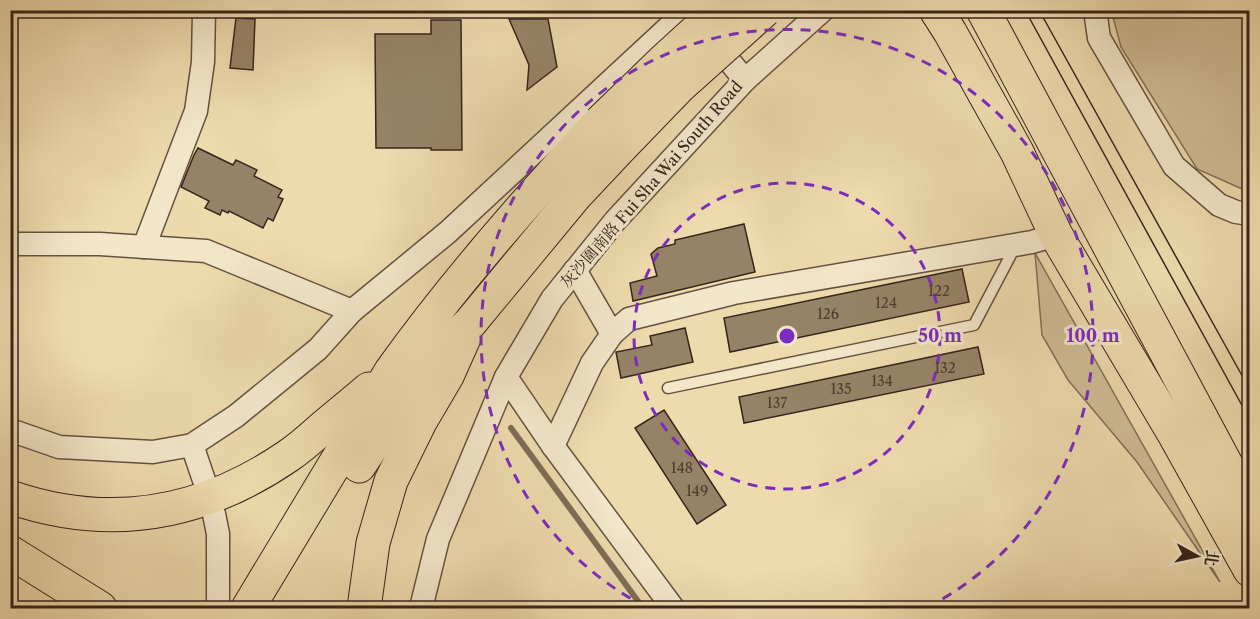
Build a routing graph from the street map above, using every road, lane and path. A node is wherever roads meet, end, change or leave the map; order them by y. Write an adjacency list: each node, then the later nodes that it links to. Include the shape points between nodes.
1 (204, 10): 13 (street, via 203,62 196,111)
2 (719, 10): 18 (main road, bridge, via 600,122 549,177)
3 (765, 10): 16 (main road, bridge, via 679,87 622,146 575,196)
4 (823, 10): 8 (street)
5 (983, 10): 26 (main road)
6 (1095, 10): 9 (street, via 1099,38 1174,166 1218,205)
7 (944, 18): 10 (main road, via 1017,152)
8 (745, 80): 14 (street, 灰沙圍南路 Fui Sha Wai South Road); 15 (street, 灰沙圍南路 Fui Sha Wai South Road, via 690,15 683,14 448,232)
9 (1250, 214)
10 (1056, 236): 12 (street); 29 (main road)
11 (10, 244): 13 (street)
12 (1016, 244): 17 (street, via 734,293 629,319); 20 (lane, via 974,325)
13 (144, 247): 15 (street, via 206,251)
14 (575, 270): 17 (street); 19 (street, 灰沙圍南路 Fui Sha Wai South Road, via 552,298)
15 (352, 311): 22 (street, 灰沙圍南路 Fui Sha Wai South Road, via 318,349 237,416)
16 (470, 323): 33 (main road, via 425,366); 34 (main road, via 447,376 391,481 373,543)
17 (612, 334): 23 (street, via 592,363)
18 (391, 370): 25 (main road, via 289,456 214,495 160,511 107,516 57,510); 32 (main road)
19 (506, 377): 23 (street); 35 (street, 灰沙圍南路 Fui Sha Wai South Road, via 438,539)
20 (668, 388)
21 (10, 430): 22 (street, via 59,447 153,452)
22 (192, 445): 24 (street)
23 (553, 446): 36 (street)
24 (207, 489)
25 (10, 497)
26 (1250, 509)
27 (214, 514): 31 (street, via 218,534)
28 (10, 552): 30 (main road)
29 (1250, 570)
30 (87, 600)
31 (218, 609)
32 (248, 609)
33 (273, 609)
34 (364, 609)
35 (421, 609)
36 (674, 609)

